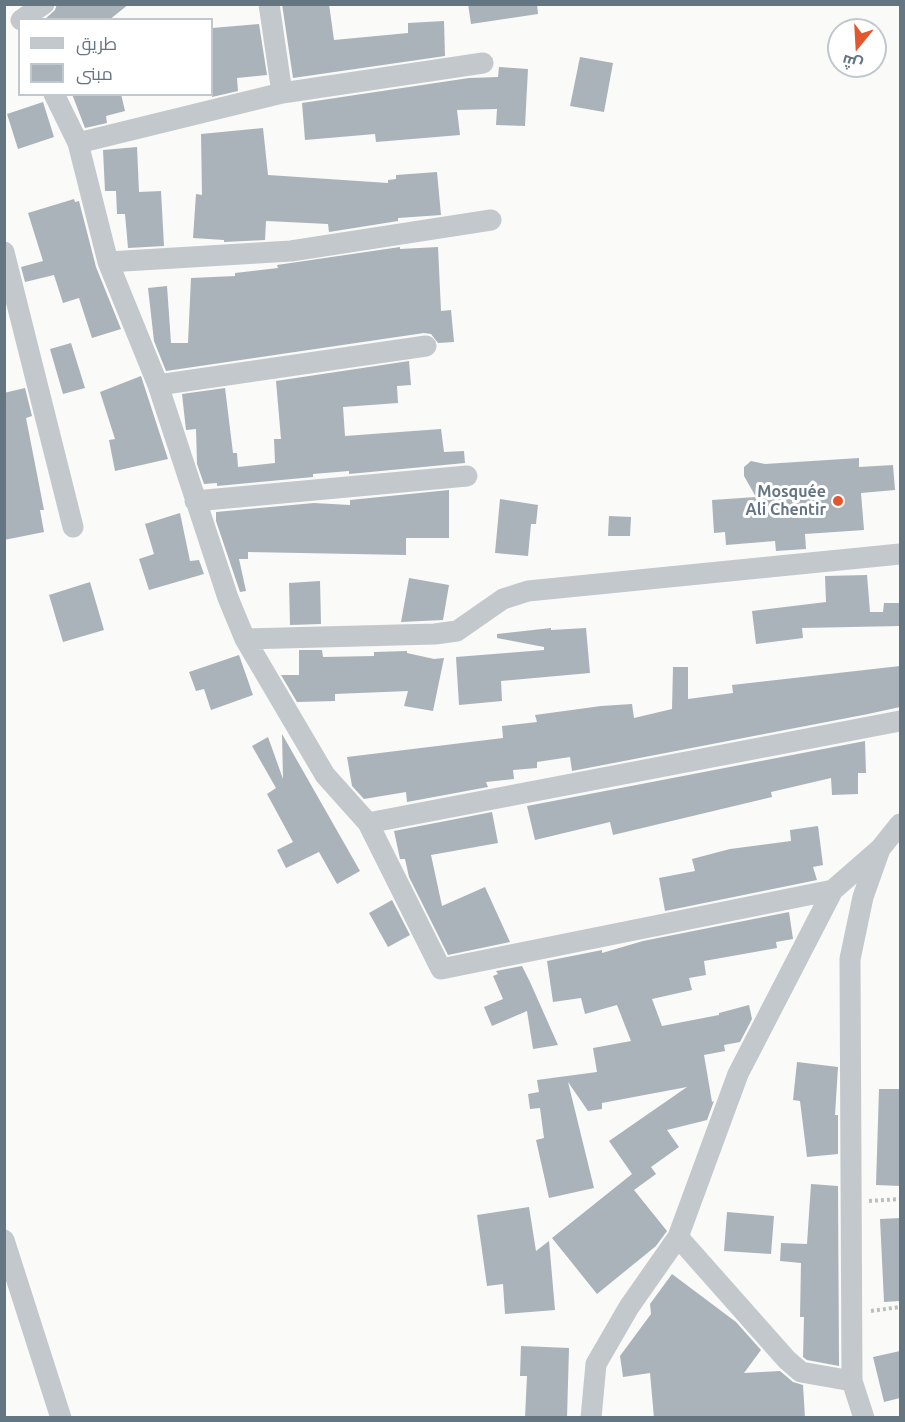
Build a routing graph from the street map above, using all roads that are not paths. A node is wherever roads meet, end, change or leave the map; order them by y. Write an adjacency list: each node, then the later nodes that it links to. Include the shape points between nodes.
1 (44, 4): 3 (street)
2 (269, 4): 5 (street)
3 (17, 18)
4 (483, 63): 5 (street)
5 (282, 93): 7 (street)
6 (55, 96): 7 (street)
7 (78, 142): 10 (street)
8 (491, 220): 10 (street, via 291,251)
9 (4, 252): 15 (street)
10 (108, 262): 12 (street)
11 (426, 346): 12 (street)
12 (158, 385): 14 (street)
13 (467, 476): 14 (street)
14 (195, 501): 17 (street)
15 (73, 527)
16 (900, 554): 17 (street, via 528,591 503,599 457,631 435,634)
17 (245, 639): 19 (street, via 325,775)
18 (900, 721): 19 (street)
19 (368, 822): 22 (street, via 441,969)
20 (900, 824): 21 (street)
21 (880, 849): 22 (street); 25 (street, via 863,897 850,959)
22 (833, 890): 23 (street, via 738,1074)
23 (678, 1238): 25 (street, via 787,1360 801,1371); 27 (street, via 629,1307 596,1364)
24 (4, 1240): 26 (street)
25 (852, 1381): 28 (street)
26 (61, 1418)
27 (591, 1418)
28 (864, 1418)

